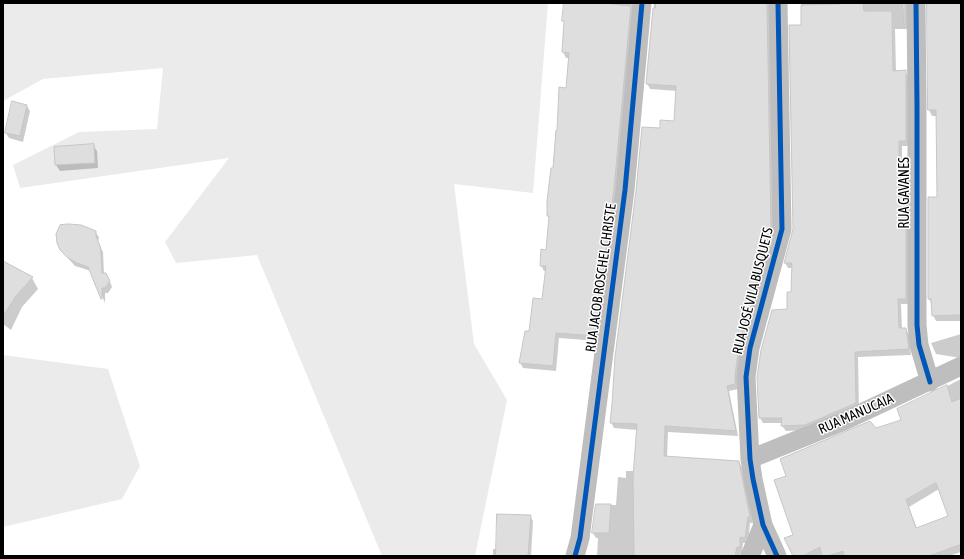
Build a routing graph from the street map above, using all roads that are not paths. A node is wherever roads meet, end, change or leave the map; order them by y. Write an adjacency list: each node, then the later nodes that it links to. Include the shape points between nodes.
1 (642, 3): 8 (street, RUA JACOB ROSCHEL CHRISTE, via 625,190 580,538)
2 (778, 3): 6 (street, RUA JOSÉ VILA BUSQUETS, via 782,229 750,348 746,377)
3 (916, 3): 5 (street, RUA GAVANES, via 917,325 919,345)
4 (961, 366): 5 (street, RUA MANUCAIA)
5 (930, 382): 6 (street, RUA MANUCAIA, via 844,421)
6 (750, 459): 7 (street, RUA JOSÉ VILA BUSQUETS)
7 (763, 525): 9 (street); 10 (street, RUA JOSÉ VILA BUSQUETS)
8 (575, 556)
9 (750, 556)
10 (777, 556)

